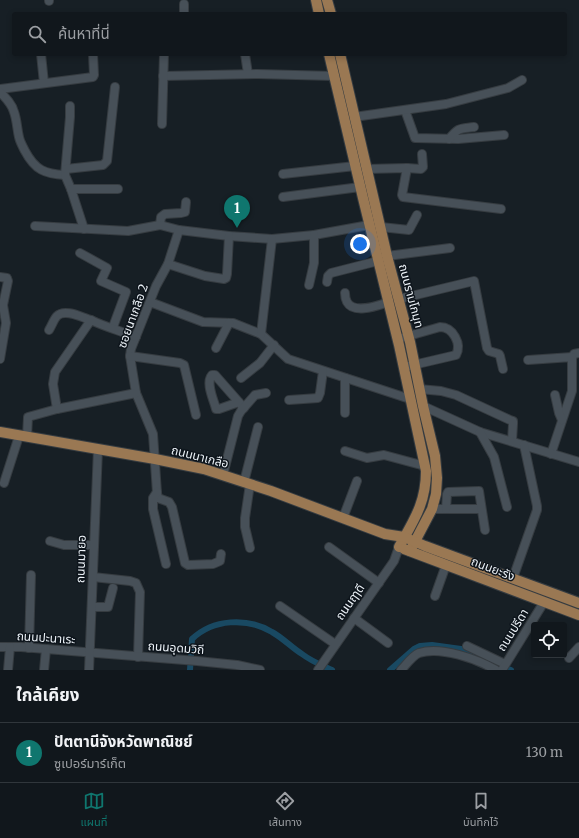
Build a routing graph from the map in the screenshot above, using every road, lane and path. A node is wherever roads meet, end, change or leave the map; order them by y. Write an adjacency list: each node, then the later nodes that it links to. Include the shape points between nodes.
1 (316, 0): 5 (main road)
2 (328, 0): 6 (main road)
3 (184, 4): 4 (street)
4 (184, 12)
5 (319, 12)
6 (331, 12)
7 (41, 56): 17 (street)
8 (92, 56): 17 (street, via 95,71 92,77)
9 (164, 56): 14 (street)
10 (245, 56): 13 (street)
11 (329, 56): 15 (main road, ถนนรามโกมุท)
12 (340, 56): 22 (main road, ถนนรามโกมุท)
13 (248, 74): 14 (street); 15 (street)
14 (163, 76): 23 (street)
15 (334, 76): 28 (main road, ถนนรามโกมุท)
16 (522, 80): 21 (street, via 508,88 446,104)
17 (44, 84): 19 (street)
18 (115, 87): 31 (street, via 107,161)
19 (0, 91): 31 (street, via 14,112 19,139 34,165 53,174)
20 (70, 106): 31 (street)
21 (405, 110): 22 (street); 26 (street, via 415,138)
22 (354, 117): 30 (main road, ถนนรามโกมุท)
23 (162, 124)
24 (474, 127): 26 (street, via 461,128)
25 (504, 135): 26 (street)
26 (449, 139)
27 (422, 154): 29 (street, via 423,168)
28 (355, 166): 32 (street); 33 (main road, ถนนรามโกมุท)
29 (407, 168): 30 (street); 38 (street, via 403,197)
30 (366, 169): 43 (main road, ถนนรามโกมุท)
31 (65, 172): 34 (street)
32 (283, 174)
33 (360, 188): 36 (street); 41 (main road, ถนนรามโกมุท)
34 (71, 189): 35 (street); 44 (street)
35 (118, 189)
36 (283, 197)
37 (186, 202): 40 (street, via 185,212 164,214)
38 (501, 209)
39 (417, 215): 43 (street, via 409,230)
40 (160, 225): 44 (street, via 128,231); 45 (street)
41 (369, 225): 46 (street); 51 (main road, ถนนรามโกมุท)
42 (35, 226): 44 (street)
43 (380, 227): 51 (main road, ถนนรามโกมุท)
44 (84, 229)
45 (179, 230): 47 (street); 52 (street, ซอยนาเกลือ 2)
46 (314, 235): 48 (street); 55 (street, via 314,263)
47 (229, 236): 48 (street); 52 (street, via 227,274 224,279)
48 (272, 239): 64 (street)
49 (450, 248): 51 (street)
50 (80, 253): 62 (street, via 107,268 101,281 126,292)
51 (383, 258): 54 (street, via 331,273); 57 (main road, ถนนรามโกมุท); 59 (main road, ถนนรามโกมุท)
52 (168, 264): 58 (street, ซอยนาเกลือ 2)
53 (0, 277): 72 (street, via 8,278 2,305 6,323)
54 (327, 282)
55 (309, 285)
56 (344, 293): 59 (street, via 347,303 356,308)
57 (399, 299): 65 (main road, ถนนรามโกมุท); 77 (street, via 474,281 488,351 499,354)
58 (150, 302): 61 (street, via 203,322); 66 (street, ซอยนาเกลือ 2)
59 (389, 302): 67 (main road, ถนนรามโกมุท)
60 (91, 320): 62 (street); 63 (street, via 66,312 58,315); 88 (street, via 55,372 52,384)
61 (229, 322): 64 (street); 69 (street)
62 (112, 328): 66 (street)
63 (49, 330)
64 (261, 334): 68 (street)
65 (409, 336): 67 (street); 74 (main road, ถนนรามโกมุท); 74 (street, via 446,327 456,338 456,355)
66 (136, 337): 71 (street, ซอยนาเกลือ 2)
67 (398, 339): 76 (main road, ถนนรามโกมุท)
68 (274, 345): 78 (street, via 288,359); 79 (street, via 260,363)
69 (216, 348)
70 (576, 355): 73 (street); 75 (street)
71 (130, 356): 82 (street, ซอยนาเกลือ 2); 90 (street, via 184,365)
72 (0, 359)
73 (528, 360)
74 (415, 364): 76 (street); 81 (main road, ถนนรามโกมุท)
75 (576, 366): 91 (street, via 572,391)
76 (404, 367): 85 (main road, ถนนรามโกมุท)
77 (504, 369)
78 (323, 371): 80 (street); 86 (street, via 318,398)
79 (241, 378)
80 (345, 378): 85 (street); 89 (street)
81 (420, 389): 87 (main road, ถนนรามโกมุท); 96 (street, via 441,391 456,396 512,421)
82 (136, 393): 88 (street); 101 (street, ซอยนาเกลือ 2, via 154,434)
83 (266, 393): 104 (street, via 255,395 241,405)
84 (555, 395): 91 (street)
85 (410, 399): 103 (main road, ถนนรามโกมุท)
86 (289, 400)
87 (423, 406): 94 (street); 110 (main road, ถนนรามโกมุท, via 435,456 437,478)
88 (57, 409): 95 (street, via 28,417)
89 (345, 413)
90 (196, 415)
91 (562, 420): 100 (street)
92 (258, 427): 107 (street)
93 (0, 432): 95 (main road, ถนนนาเกลือ)
94 (480, 432): 96 (street); 109 (street, via 494,456)
95 (23, 436): 98 (main road, ถนนนาเกลือ); 106 (street)
96 (512, 441): 97 (street)
97 (524, 445): 100 (street); 129 (street, via 537,510)
98 (98, 449): 101 (main road, ถนนนาเกลือ); 119 (street, ถนนมายอ)
99 (345, 451): 103 (street, via 367,458 384,455)
100 (551, 454): 102 (street)
101 (156, 459): 104 (main road, ถนนนาเกลือ, via 204,469); 108 (street, ซอยนาเกลือ 2)
102 (579, 462)
103 (425, 466): 116 (main road, ถนนรามโกมุท, via 426,486 420,510)
104 (223, 476): 107 (main road, ถนนนาเกลือ)
105 (357, 481): 113 (street)
106 (4, 483)
107 (247, 483): 113 (main road, ถนนนาเกลือ); 122 (street, via 245,527)
108 (157, 492): 124 (street, via 158,498 169,502 172,507 185,563 213,564 220,561); 125 (street, ซอยนาเกลือ 2, via 153,498 153,509)
109 (507, 508)
110 (432, 509): 111 (street); 118 (main road, ถนนรามโกมุท)
111 (446, 509): 112 (street); 112 (street, via 448,492 478,491)
112 (481, 509): 114 (street)
113 (343, 518): 115 (main road, ถนนนาเกลือ)
114 (485, 530)
115 (386, 534): 116 (main road, ถนนนาเกลือ); 121 (main road, ถนนนาเกลือ)
116 (404, 537): 118 (main road, ถนนยะรัง); 121 (main road, ถนนรามโกมุท)
117 (50, 541): 119 (street, via 64,544)
118 (415, 542): 123 (main road, ถนนรามโกมุท); 129 (main road, ถนนยะรัง)
119 (94, 544): 128 (street, ถนนมายอ)
120 (329, 546): 130 (street)
121 (399, 547): 123 (main road, ถนนยะรัง); 130 (street, ถนนฤๅดี, via 394,561)
122 (250, 548)
123 (410, 552): 126 (main road, ถนนยะรัง)
124 (221, 554)
125 (166, 564)
126 (446, 565): 132 (street); 133 (main road, ถนนยะรัง)
127 (31, 575): 145 (street)
128 (93, 577): 136 (street, ถนนมายอ); 148 (street, via 136,584 140,592)
129 (513, 578): 134 (main road, ถนนยะรัง)
130 (379, 583): 138 (street, ถนนฤๅดี)
131 (113, 588): 136 (street, via 108,607)
132 (435, 596)
133 (544, 602): 137 (main road, ถนนยะรัง); 150 (street, ถนนปรีดา)
134 (579, 603)
135 (280, 606): 140 (street)
136 (92, 607): 147 (street, ถนนมายอ)
137 (579, 615)
138 (354, 618): 139 (street); 140 (street, ถนนฤๅดี)
139 (388, 643)
140 (336, 644): 155 (street, ถนนฤๅดี)
141 (467, 646): 150 (street)
142 (0, 647): 143 (street, ถนนปะนาเระ)
143 (10, 647): 145 (street, ถนนปะนาเระ); 151 (street)
144 (579, 647): 149 (street)
145 (29, 648): 146 (street, ถนนปะนาเระ)
146 (46, 649): 147 (street, ถนนปะนาเระ); 152 (street)
147 (90, 653): 148 (street, ถนนอุดมวิถี); 153 (street, ถนนมายอ)
148 (138, 657): 154 (street, ถนนอุดมวิถี, via 237,665)
149 (569, 658)
150 (504, 667)
151 (8, 670)
152 (44, 670)
153 (89, 670)
154 (260, 670)
155 (318, 670)
156 (401, 670): 157 (street, via 418,654 431,651 460,654)
157 (496, 670)

